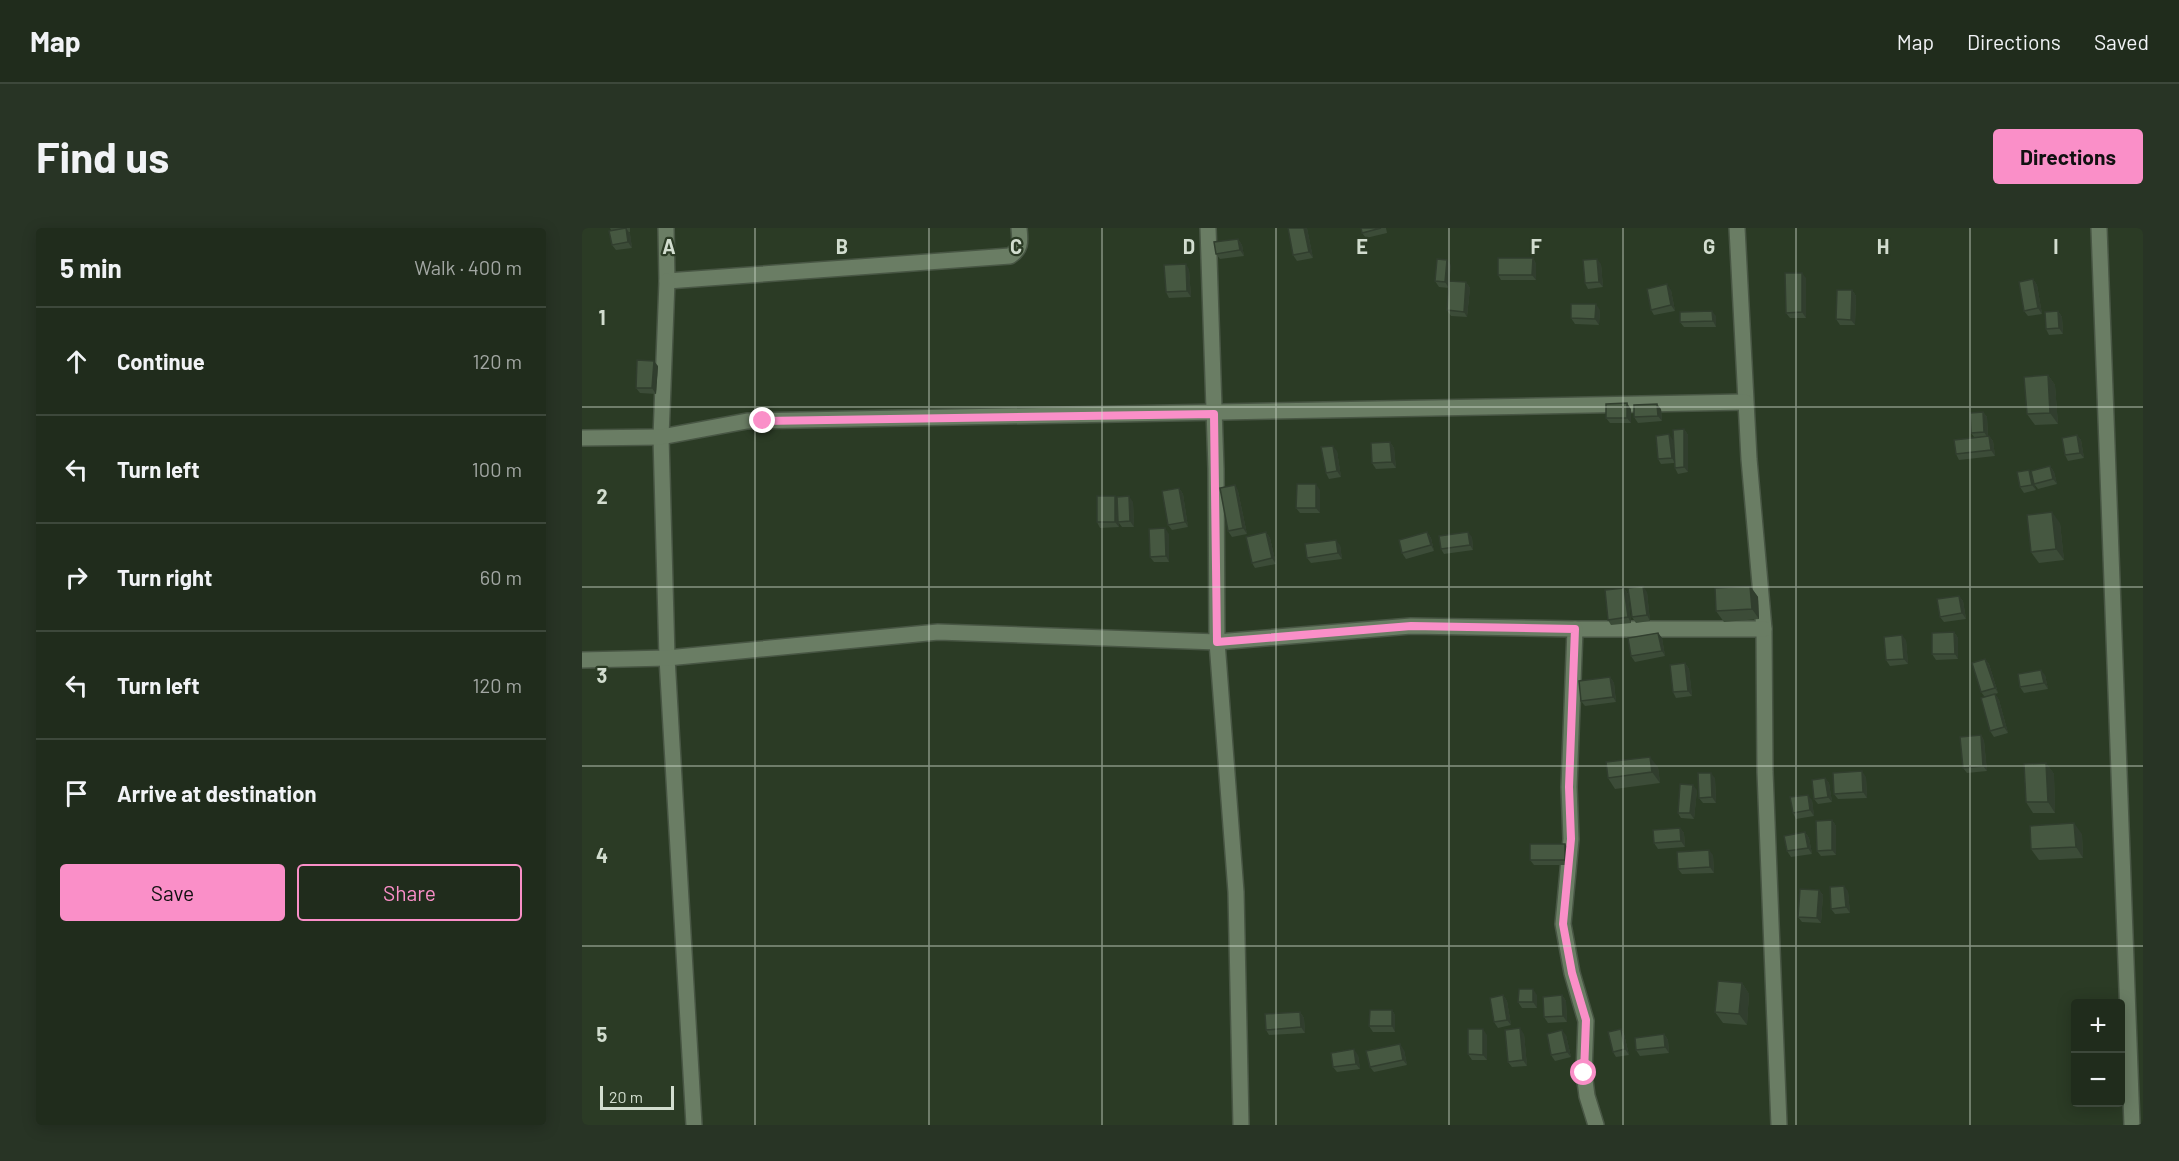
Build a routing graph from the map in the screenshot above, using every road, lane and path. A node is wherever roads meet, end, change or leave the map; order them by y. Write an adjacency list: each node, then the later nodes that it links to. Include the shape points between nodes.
1 (666, 228): 6 (street)
2 (1019, 228): 6 (street, via 1021,243 1010,256)
3 (1208, 228): 8 (street)
4 (1737, 228): 7 (street)
5 (2099, 228): 20 (street)
6 (667, 281): 9 (street)
7 (1745, 402): 8 (street); 12 (street)
8 (1214, 414): 9 (street, via 747,421); 13 (street)
9 (661, 437): 10 (street); 14 (street)
10 (582, 438)
11 (1575, 629): 12 (street); 13 (street, via 1411,626); 18 (street, via 1571,839 1563,924 1586,1020 1584,1073)
12 (1764, 629): 19 (street, via 1765,772)
13 (1217, 642): 14 (street, via 938,632); 17 (street, via 1236,892)
14 (667, 658): 15 (street); 16 (street)
15 (582, 660)
16 (694, 1125)
17 (1241, 1125)
18 (1596, 1125)
19 (1779, 1125)
20 (2132, 1125)

